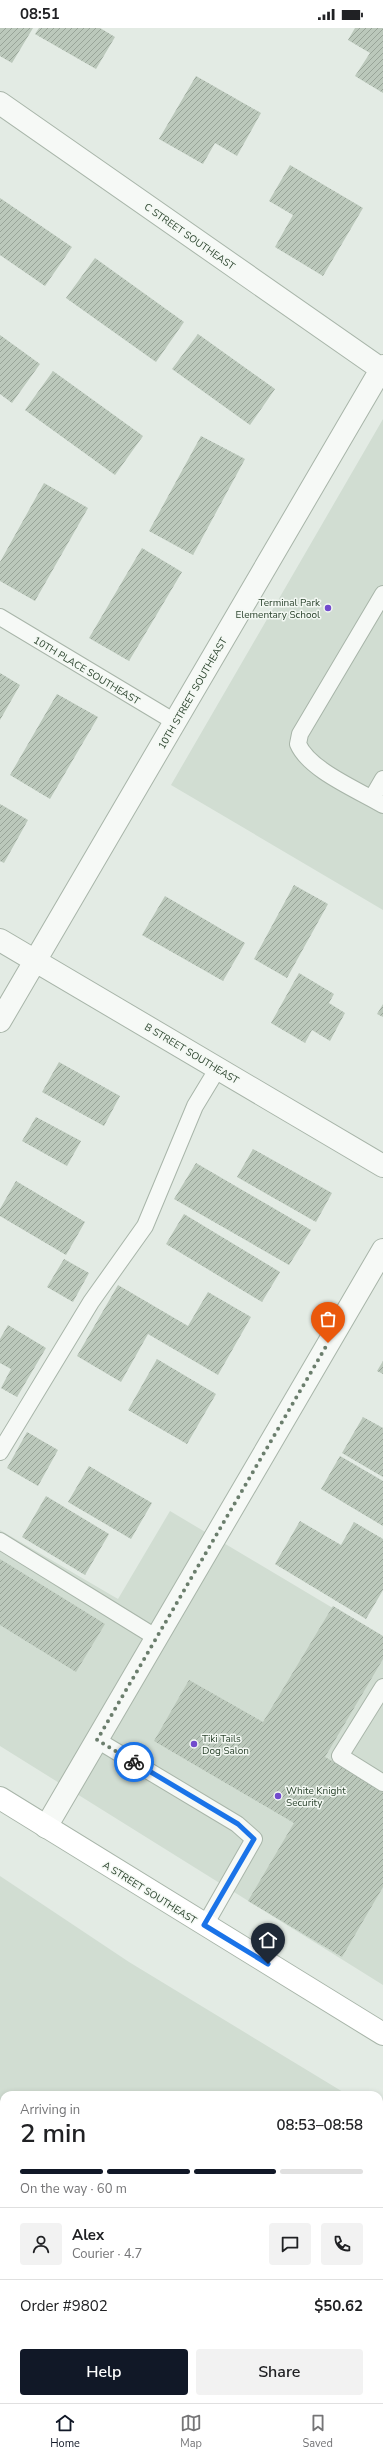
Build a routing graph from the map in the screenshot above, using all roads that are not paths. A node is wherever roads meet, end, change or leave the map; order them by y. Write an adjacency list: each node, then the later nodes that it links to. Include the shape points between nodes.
1 (0, 104): 2 (street, C STREET SOUTHEAST)
2 (382, 369): 5 (street, 10TH STREET SOUTHEAST)
3 (383, 594): 7 (lane, via 300,734 298,744 302,753 313,764)
4 (0, 617): 5 (lane, 10TH PLACE SOUTHEAST)
5 (175, 722): 9 (street, 10TH STREET SOUTHEAST)
6 (383, 779): 7 (lane)
7 (377, 801)
8 (0, 940): 9 (street, B STREET SOUTHEAST)
9 (35, 961): 10 (street, 10TH STREET SOUTHEAST); 11 (street, B STREET SOUTHEAST)
10 (0, 1020)
11 (218, 1068): 12 (street, B STREET SOUTHEAST); 14 (lane, via 195,1106 145,1226 91,1302)
12 (383, 1166)
13 (383, 1250): 16 (street)
14 (0, 1452)
15 (0, 1541): 16 (lane)
16 (157, 1638): 18 (street)
17 (383, 1687): 19 (lane, via 340,1756)
18 (97, 1740): 21 (street); 22 (lane, via 238,1824 254,1839)
19 (383, 1783)
20 (0, 1798): 21 (main road, A STREET SOUTHEAST)
21 (46, 1828): 22 (main road, A STREET SOUTHEAST)
22 (204, 1925): 23 (main road, A STREET SOUTHEAST)
23 (383, 2034)

